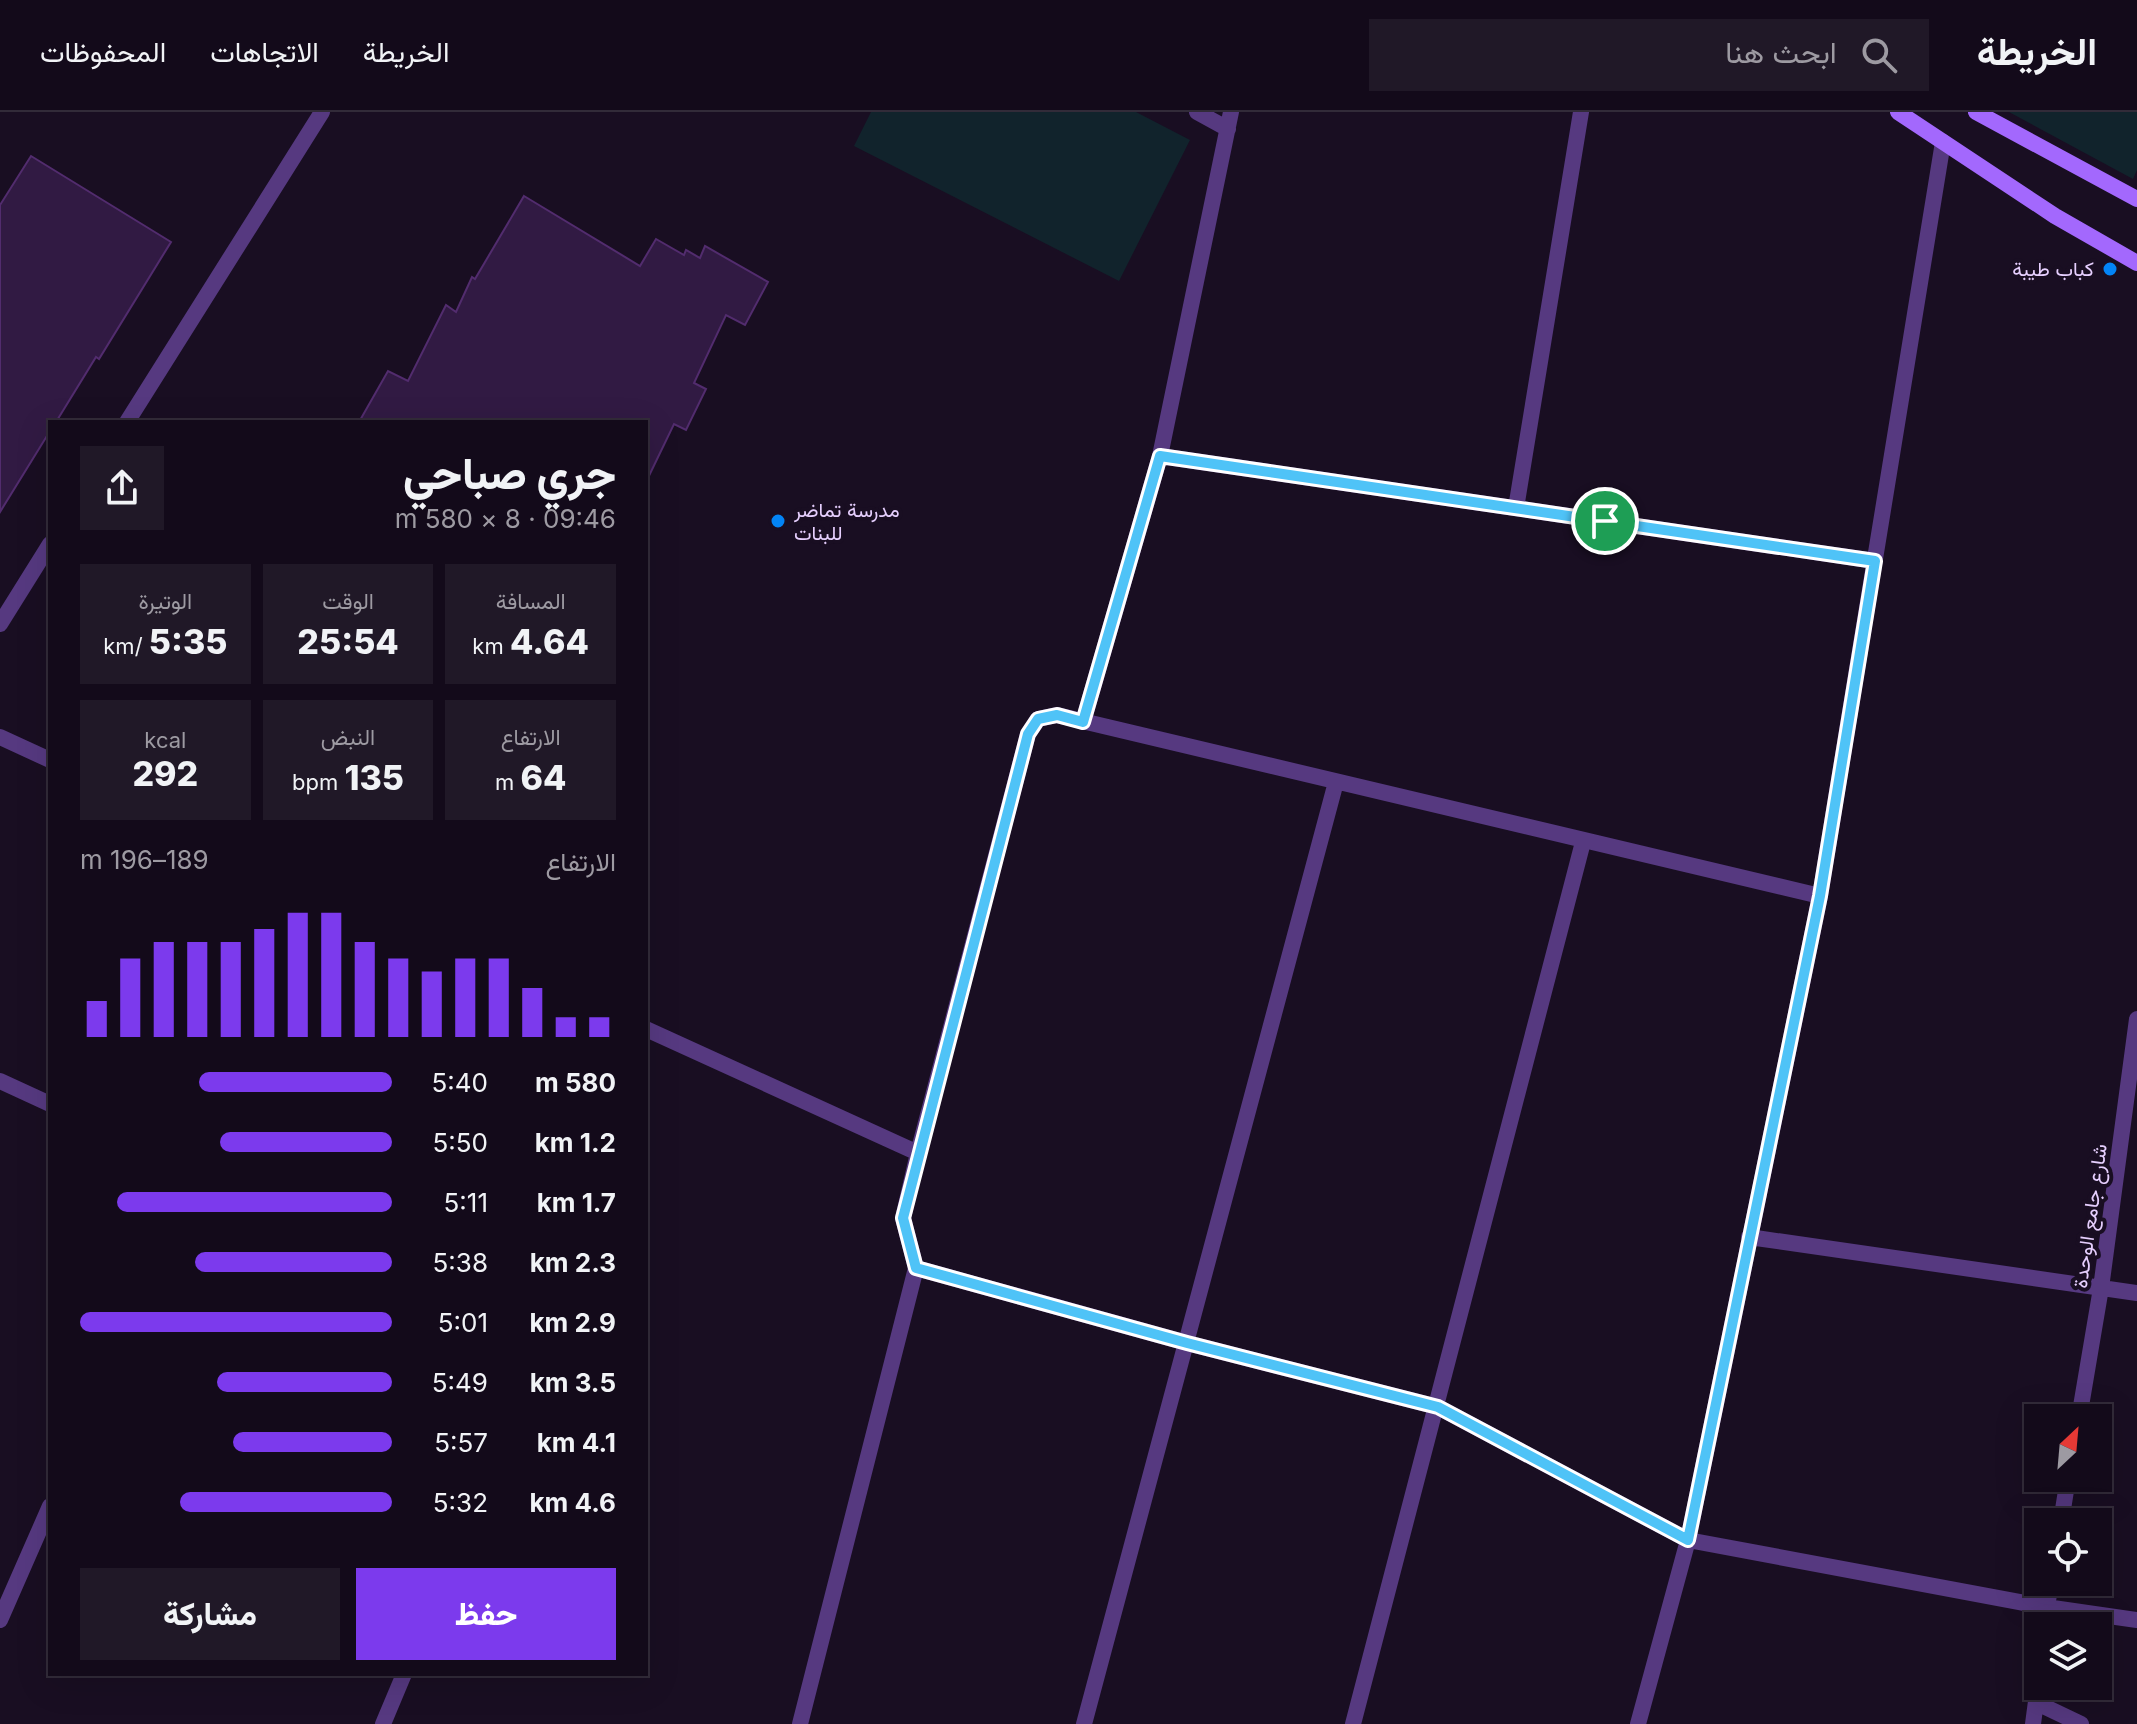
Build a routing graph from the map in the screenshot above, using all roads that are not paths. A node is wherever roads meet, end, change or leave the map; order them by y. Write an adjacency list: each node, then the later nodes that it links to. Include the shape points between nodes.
1 (322, 112): 10 (street)
2 (1197, 112): 6 (street)
3 (1581, 112): 12 (street)
4 (1898, 112): 7 (main road)
5 (1976, 112): 8 (main road)
6 (1230, 120): 11 (street)
7 (1943, 142): 9 (main road); 14 (street)
8 (2137, 199)
9 (2137, 263)
10 (128, 420)
11 (1160, 456): 12 (street); 16 (street)
12 (1516, 508): 14 (street)
13 (48, 547): 15 (street)
14 (1875, 561): 21 (street)
15 (0, 624)
16 (1083, 722): 19 (street); 26 (street, via 1057,715 1038,719 1028,734)
17 (0, 737): 18 (street)
18 (48, 759)
19 (1336, 782): 20 (street); 31 (street)
20 (1583, 842): 21 (street); 33 (street)
21 (1820, 896): 27 (street)
22 (2137, 1019): 29 (street, شارع جامع الوحدة)
23 (648, 1030): 26 (street)
24 (0, 1081): 25 (street)
25 (48, 1103)
26 (918, 1153): 28 (street, via 903,1218)
27 (1749, 1237): 29 (street); 35 (street)
28 (916, 1268): 31 (street); 45 (street)
29 (2101, 1288): 30 (street); 32 (street, شارع جامع الوحدة)
30 (2137, 1293)
31 (1187, 1343): 33 (street); 46 (street)
32 (2081, 1404)
33 (1438, 1407): 35 (street); 47 (street)
34 (48, 1511): 39 (street)
35 (1688, 1540): 37 (street); 48 (street)
36 (2048, 1596): 37 (street)
37 (2046, 1607): 38 (street); 40 (street)
38 (2045, 1612)
39 (0, 1620)
40 (2137, 1620)
41 (403, 1676): 44 (street)
42 (2036, 1700): 49 (street)
43 (2045, 1700): 50 (street)
44 (383, 1724)
45 (800, 1724)
46 (1084, 1724)
47 (1353, 1724)
48 (1638, 1724)
49 (2033, 1724)
50 (2081, 1724)

